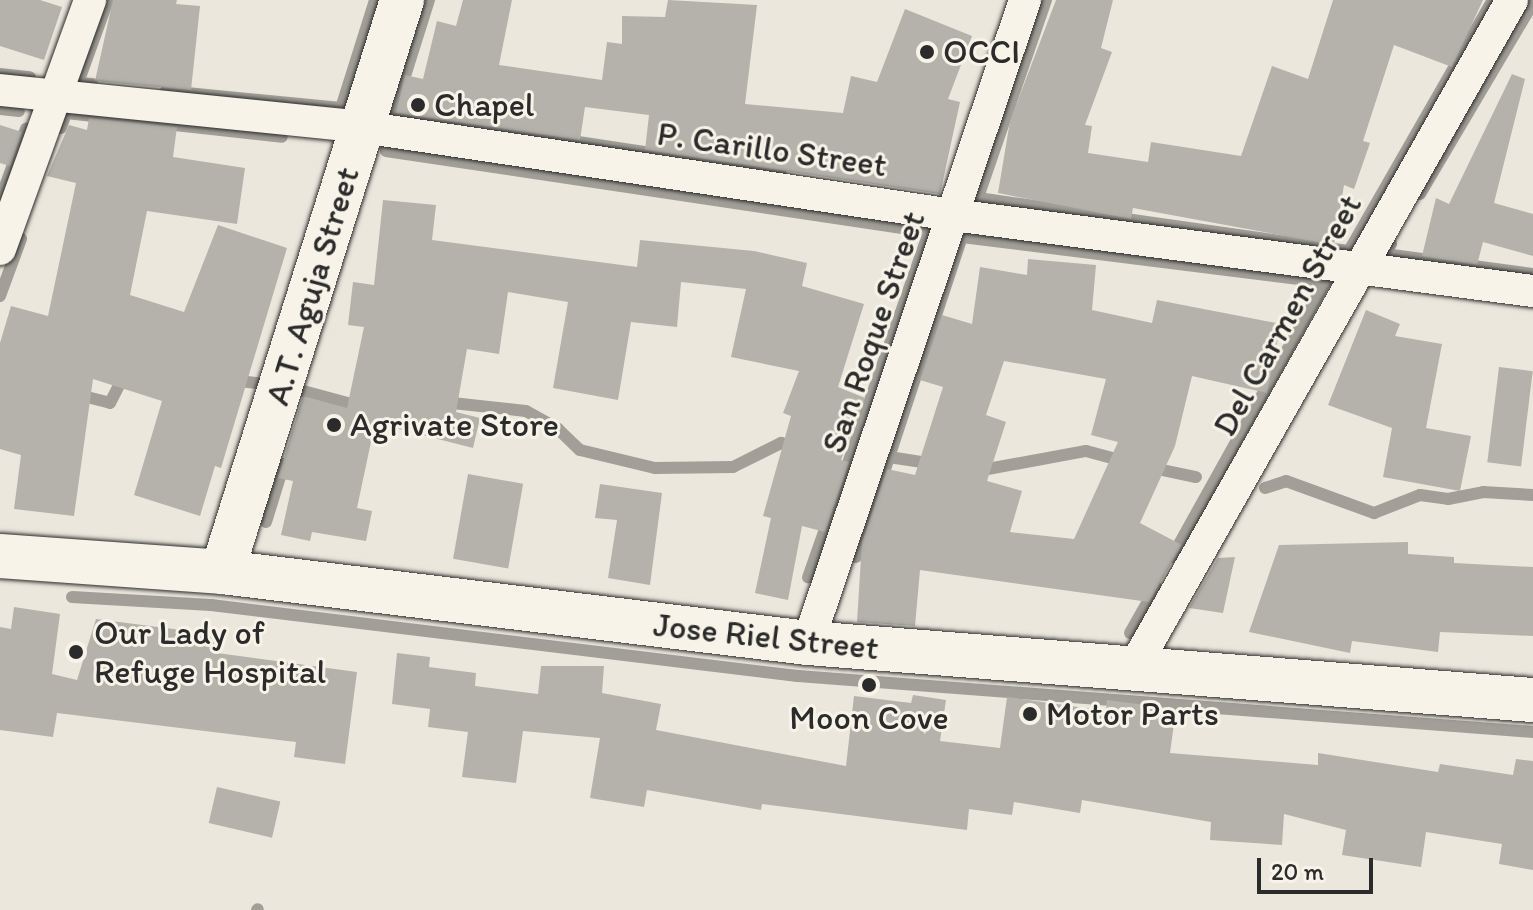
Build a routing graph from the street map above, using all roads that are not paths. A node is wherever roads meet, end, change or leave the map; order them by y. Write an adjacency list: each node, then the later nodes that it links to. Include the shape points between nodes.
1 (90, 0): 6 (street)
2 (402, 0): 7 (main road, A.T. Aguja Street)
3 (1025, 0): 8 (street, San Roque Street)
4 (1512, 0): 10 (street, Del Carmen Street)
5 (0, 90): 6 (street, P. Carillo Street)
6 (55, 97): 7 (street, P. Carillo Street); 9 (street)
7 (362, 127): 8 (street, P. Carillo Street); 13 (main road, A.T. Aguja Street)
8 (953, 215): 10 (street, P. Carillo Street); 14 (street, San Roque Street)
9 (0, 249)
10 (1356, 267): 11 (street, P. Carillo Street); 15 (street, Del Carmen Street)
11 (1533, 291)
12 (0, 556): 13 (main road, Jose Riel Street)
13 (222, 572): 14 (main road, Jose Riel Street)
14 (808, 643): 15 (main road, Jose Riel Street)
15 (1133, 669): 16 (main road, Jose Riel Street)
16 (1533, 700)

